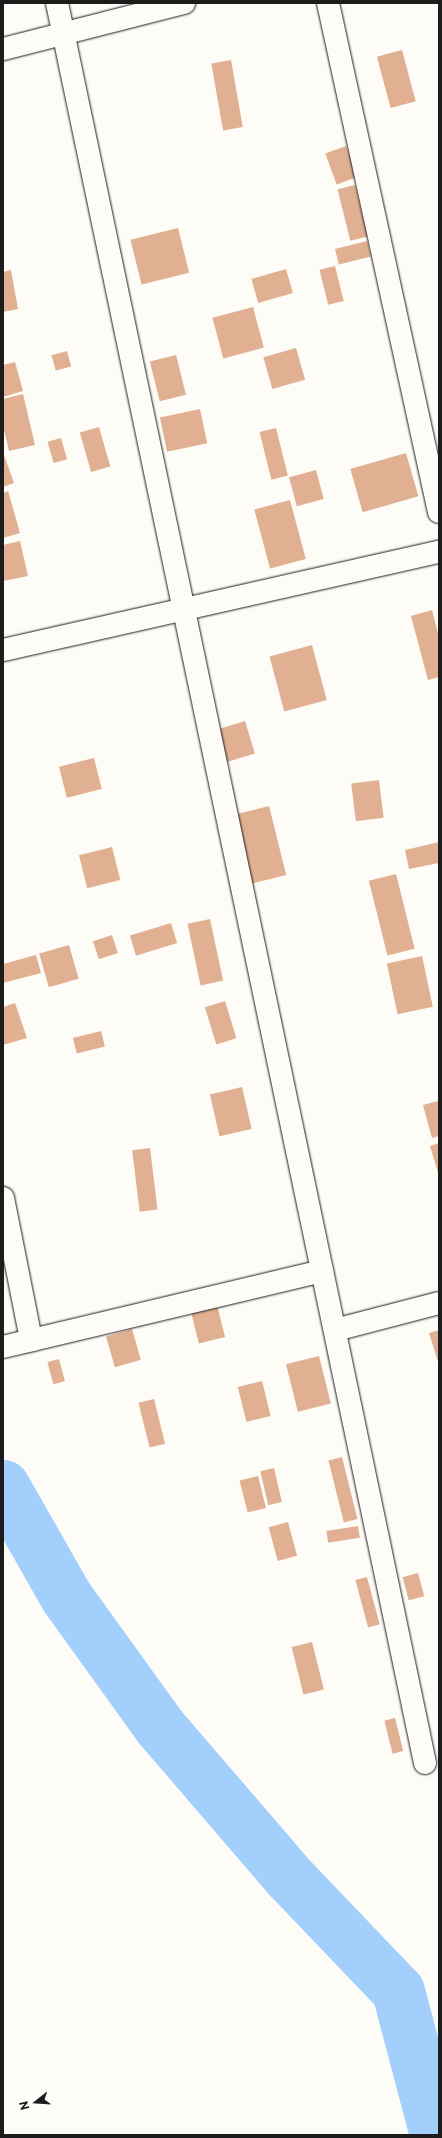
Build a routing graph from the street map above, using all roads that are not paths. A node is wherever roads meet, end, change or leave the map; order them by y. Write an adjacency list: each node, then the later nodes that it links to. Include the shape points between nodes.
1 (57, 3): 4 (street)
2 (184, 3): 4 (street)
3 (328, 3): 6 (street)
4 (64, 34): 5 (street); 8 (street)
5 (3, 49)
6 (439, 512)
7 (439, 552): 8 (street)
8 (184, 609): 9 (street); 11 (street)
9 (3, 650)
10 (3, 1198): 14 (street)
11 (322, 1271): 13 (street); 14 (street)
12 (439, 1303): 13 (street)
13 (335, 1330): 16 (street)
14 (31, 1340): 15 (street)
15 (3, 1347)
16 (425, 1763)

